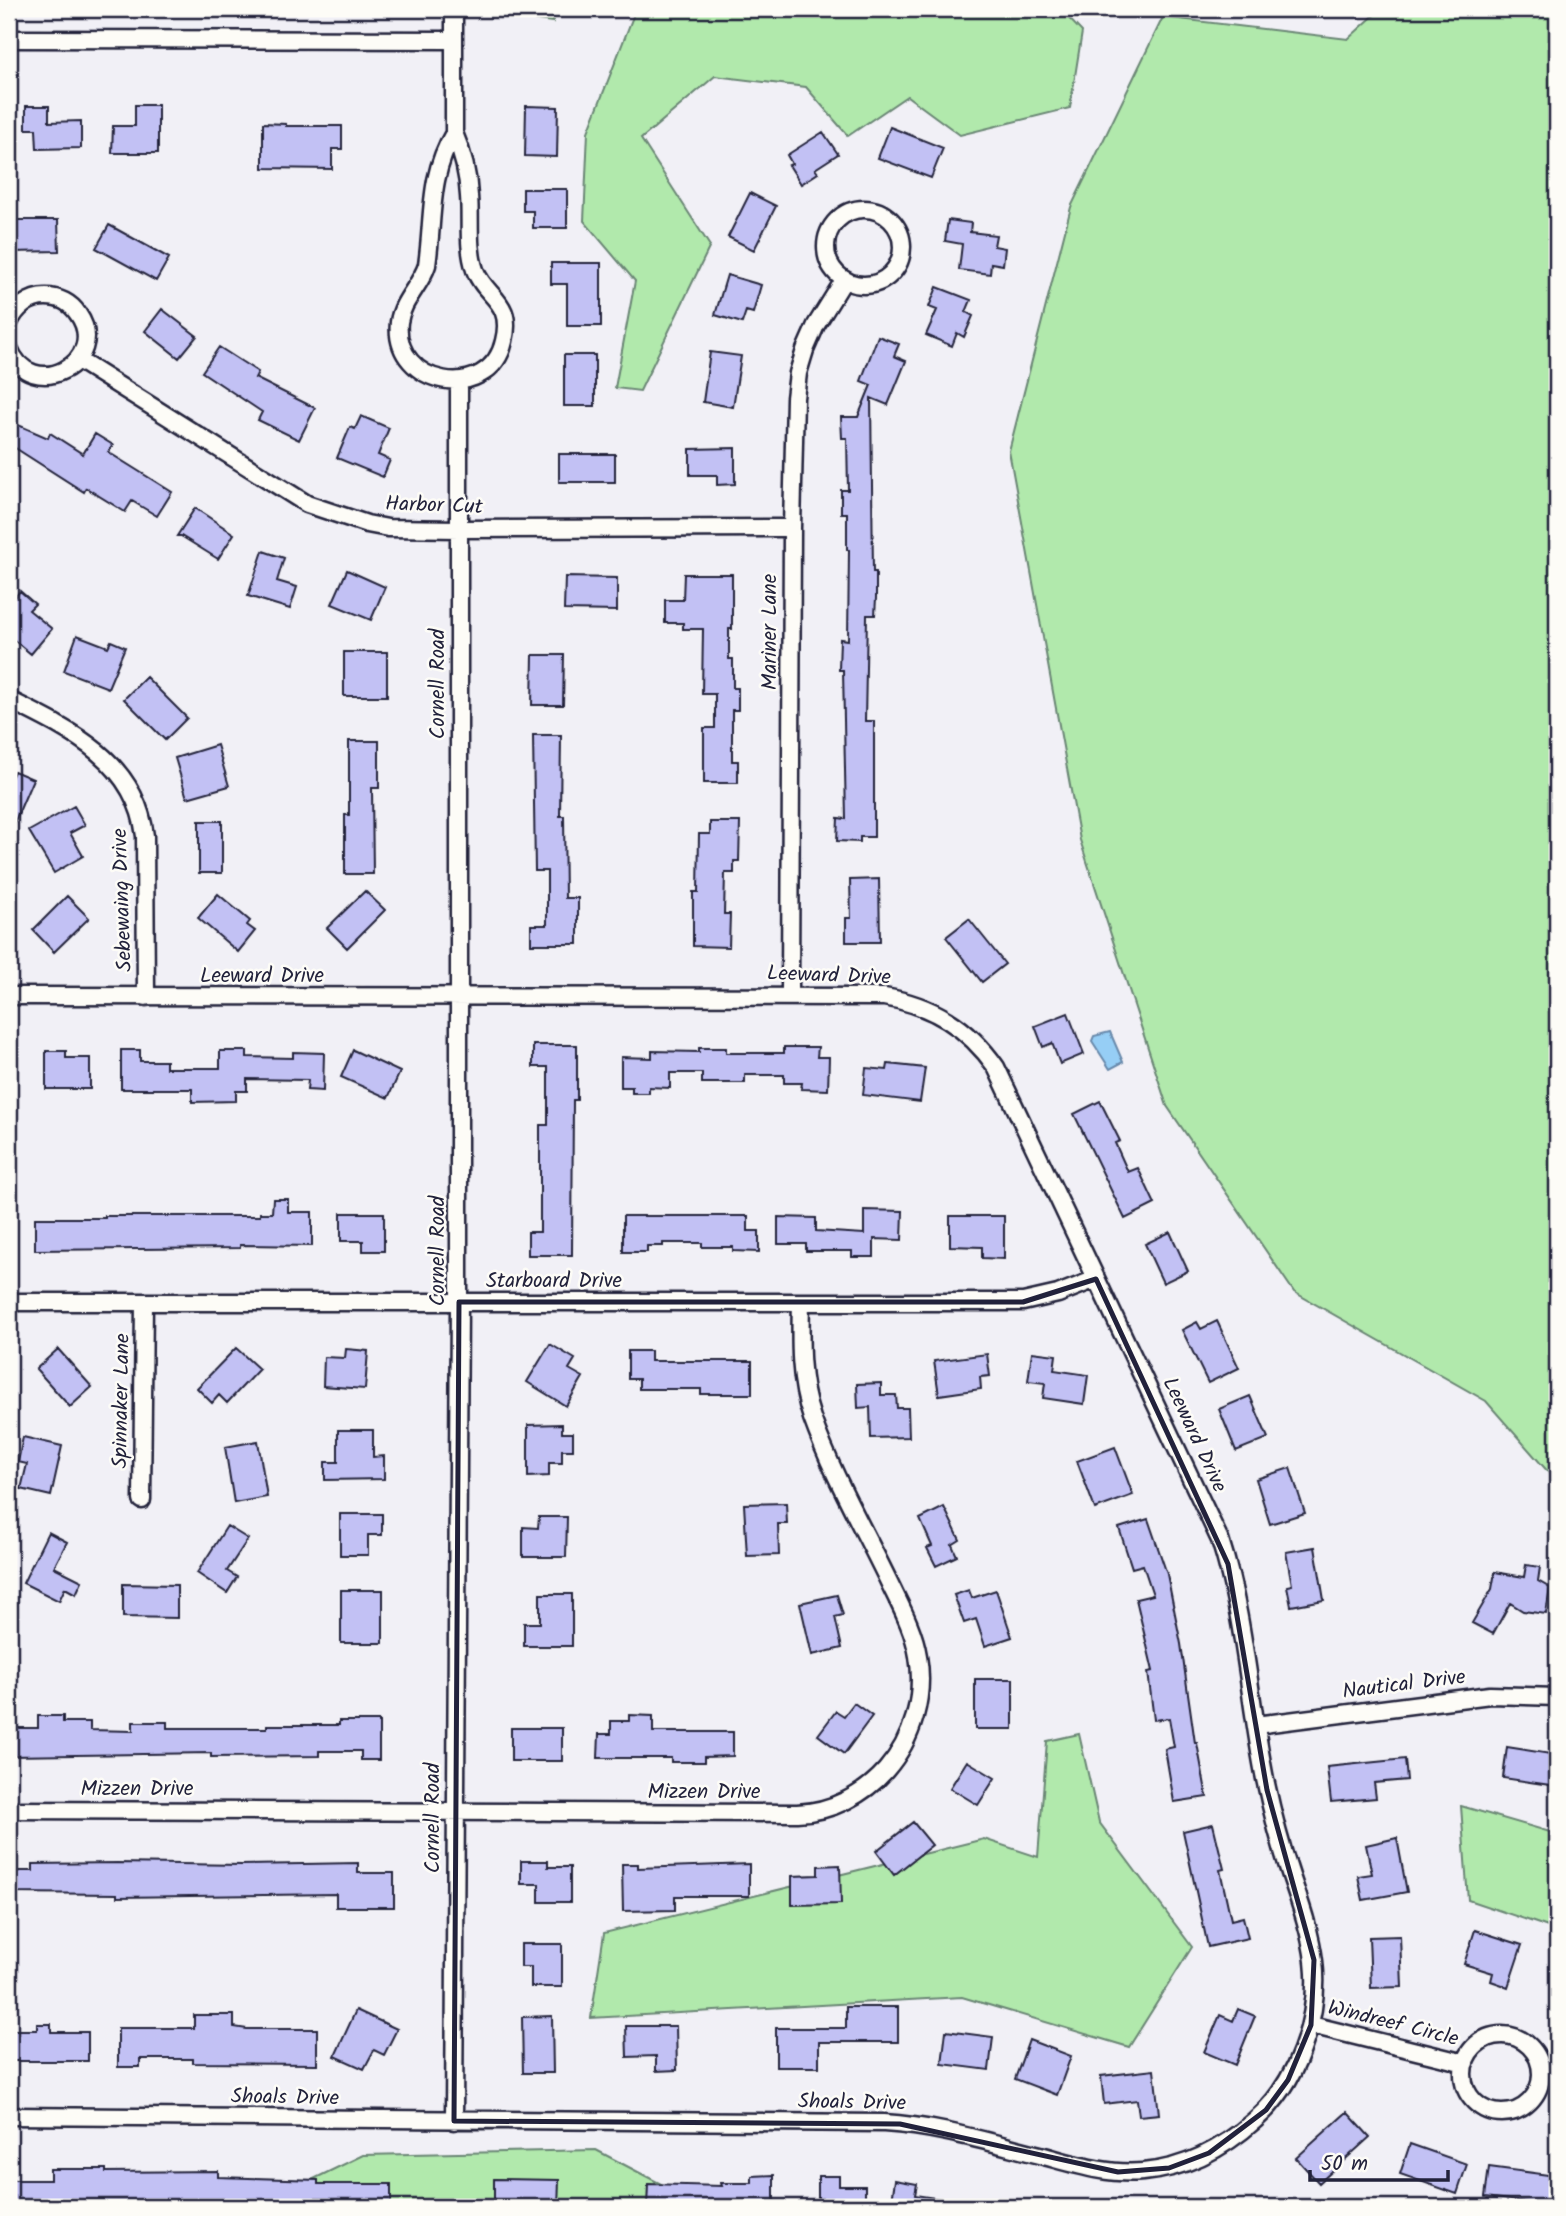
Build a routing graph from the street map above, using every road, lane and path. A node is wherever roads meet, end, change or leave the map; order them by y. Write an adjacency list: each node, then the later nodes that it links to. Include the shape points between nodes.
1 (454, 9): 3 (street)
2 (9, 39): 3 (street)
3 (454, 40): 4 (street)
4 (454, 134): 9 (street, via 467,174 472,259 480,279 500,303 506,324 501,352 492,365); 9 (street, via 436,175 427,264 402,308 399,325 401,344 417,368 432,377)
5 (844, 280): 5 (street, via 872,285 900,261 899,233 879,212 860,209 843,216 830,230 827,258); 10 (street, Mariner Lane, via 816,325 798,373)
6 (9, 323): 8 (street, via 14,312 33,299 43,296 65,301 85,328)
7 (9, 348): 8 (street, via 18,364 37,375 60,373)
8 (78, 360): 11 (street, Harbor Cut, via 313,507 388,528)
9 (459, 381): 11 (street, Cornell Road)
10 (792, 528): 11 (street, Harbor Cut); 13 (street, Mariner Lane)
11 (459, 529): 16 (street, Cornell Road)
12 (9, 700): 15 (street, Sebewaing Drive, via 59,725 105,758 135,797 145,836)
13 (790, 995): 16 (street, Leeward Drive); 17 (street, Leeward Drive, via 901,999 946,1018 974,1039 996,1067)
14 (9, 996): 15 (street, Leeward Drive)
15 (146, 997): 16 (street, Leeward Drive)
16 (459, 997): 20 (street, Cornell Road)
17 (1096, 1279): 21 (street, Starboard Drive, via 1023,1302); 24 (street, Leeward Drive, via 1220,1540 1233,1589)
18 (9, 1302): 19 (street, Starboard Drive)
19 (144, 1302): 20 (street, Starboard Drive); 22 (street, Spinnaker Lane)
20 (458, 1302): 21 (street, Starboard Drive); 26 (street, Cornell Road)
21 (801, 1302): 26 (street, Mizzen Drive, via 800,1360 811,1416 905,1617 918,1657 915,1721 901,1749 868,1788 811,1813)
22 (142, 1500)
23 (1557, 1697): 24 (street, Nautical Drive, via 1490,1695)
24 (1255, 1725): 27 (street, Shoals Drive, via 1278,1833 1311,1938 1315,1984)
25 (9, 1810): 26 (street, Mizzen Drive)
26 (454, 1811): 30 (street, Cornell Road)
27 (1311, 2025): 28 (street, Windreef Circle); 30 (street, Shoals Drive, via 1278,2096 1235,2138 1183,2164 1140,2172 1101,2171 900,2124)
28 (1465, 2063): 28 (street, Windreef Circle, via 1468,2092 1491,2111 1521,2108 1540,2085 1537,2055 1513,2036 1483,2040)
29 (9, 2116): 30 (street, Shoals Drive)
30 (454, 2121)

